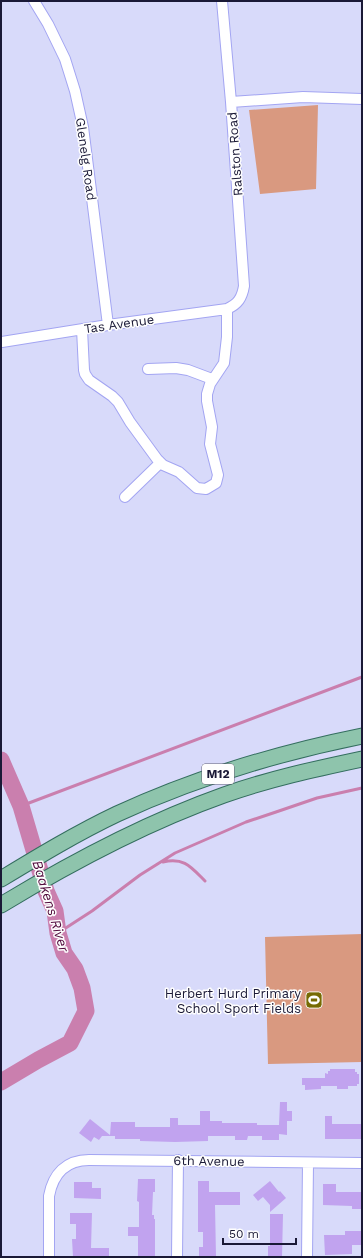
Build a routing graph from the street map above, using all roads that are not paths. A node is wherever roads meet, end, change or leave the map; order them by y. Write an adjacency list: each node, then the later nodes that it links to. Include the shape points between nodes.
1 (34, 1): 6 (street, Glenelg Road, via 65,59 75,91 83,127)
2 (222, 1): 4 (street, Ralston Road)
3 (362, 99): 4 (street, via 303,97)
4 (231, 102): 5 (street, Ralston Road, via 244,286 242,295)
5 (231, 307): 6 (street, Tas Avenue); 10 (street, via 224,363)
6 (108, 325): 7 (street, Tas Avenue)
7 (82, 329): 8 (street, Tas Avenue); 11 (street, via 85,374 118,402)
8 (2, 342)
9 (148, 369): 10 (street, via 176,368)
10 (212, 378): 11 (street, via 207,401 212,427 210,444 218,475 216,483 206,489 197,488 179,472)
11 (160, 463): 12 (street)
12 (125, 497)
13 (362, 736): 15 (main road, M12, via 291,752 166,793 81,833)
14 (362, 759): 16 (main road, M12, via 268,781 177,813 92,853)
15 (1, 880)
16 (1, 905)
17 (178, 1160): 18 (street, 6th Avenue); 20 (street, 6th Avenue, via 82,1160 70,1164 59,1172 50,1188); 21 (street)
18 (308, 1162): 19 (street, 6th Avenue); 22 (street)
19 (362, 1163)
20 (48, 1257)
21 (177, 1257)
22 (307, 1257)

